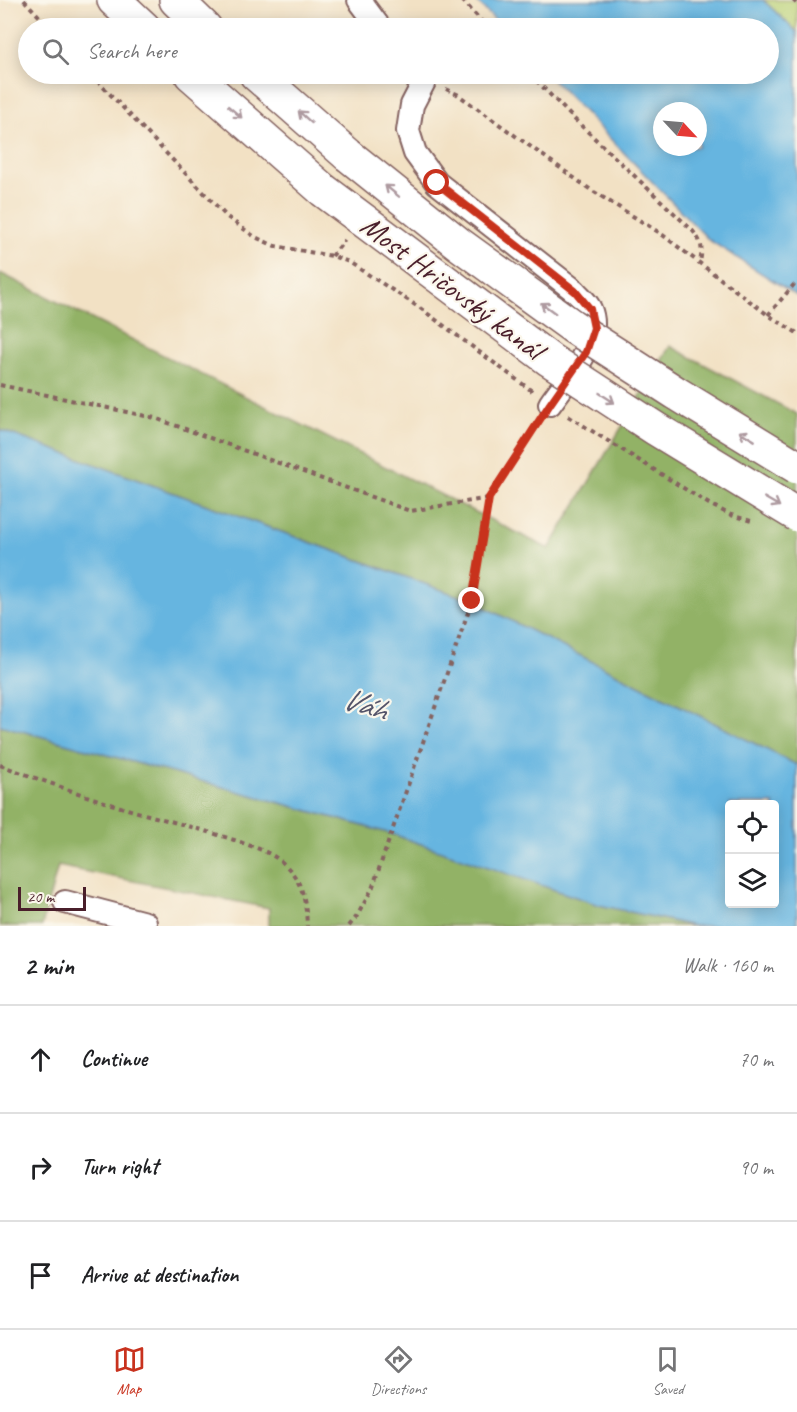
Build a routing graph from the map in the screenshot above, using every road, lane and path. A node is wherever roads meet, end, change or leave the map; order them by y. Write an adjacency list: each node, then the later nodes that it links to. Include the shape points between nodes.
1 (24, 0): 8 (path)
2 (114, 0): 9 (highway)
3 (176, 0): 10 (highway)
4 (359, 0): 11 (lane)
5 (462, 0): 12 (path)
6 (793, 0): 7 (path)
7 (797, 3)
8 (41, 18)
9 (133, 18)
10 (195, 18)
11 (372, 18)
12 (479, 18)
13 (101, 84): 24 (path, via 228,217 255,237 275,246 332,256 368,272)
14 (202, 84): 27 (highway, Most Hričovský kanál, one-way to 27, bridge, via 323,190 550,360)
15 (267, 84): 25 (highway, Most Hričovský kanál, one-way to 15, bridge, via 572,326 459,244)
16 (420, 84): 24 (lane, via 408,131 415,153 437,183 575,291 590,309 594,328 586,352)
17 (438, 84): 19 (path)
18 (540, 84): 19 (path, via 701,240)
19 (700, 262): 21 (path)
20 (797, 281): 21 (path)
21 (768, 315): 22 (path)
22 (797, 333)
23 (0, 385): 26 (path, via 155,418 410,511)
24 (550, 404): 26 (path); 28 (path, via 709,504)
25 (797, 467)
26 (489, 498): 33 (path, via 472,601 372,889)
27 (797, 515)
28 (762, 523)
29 (0, 765): 32 (path, via 70,791 270,853 299,881)
30 (65, 902): 31 (lane, via 145,923)
31 (144, 926)
32 (307, 926)
33 (349, 926)

